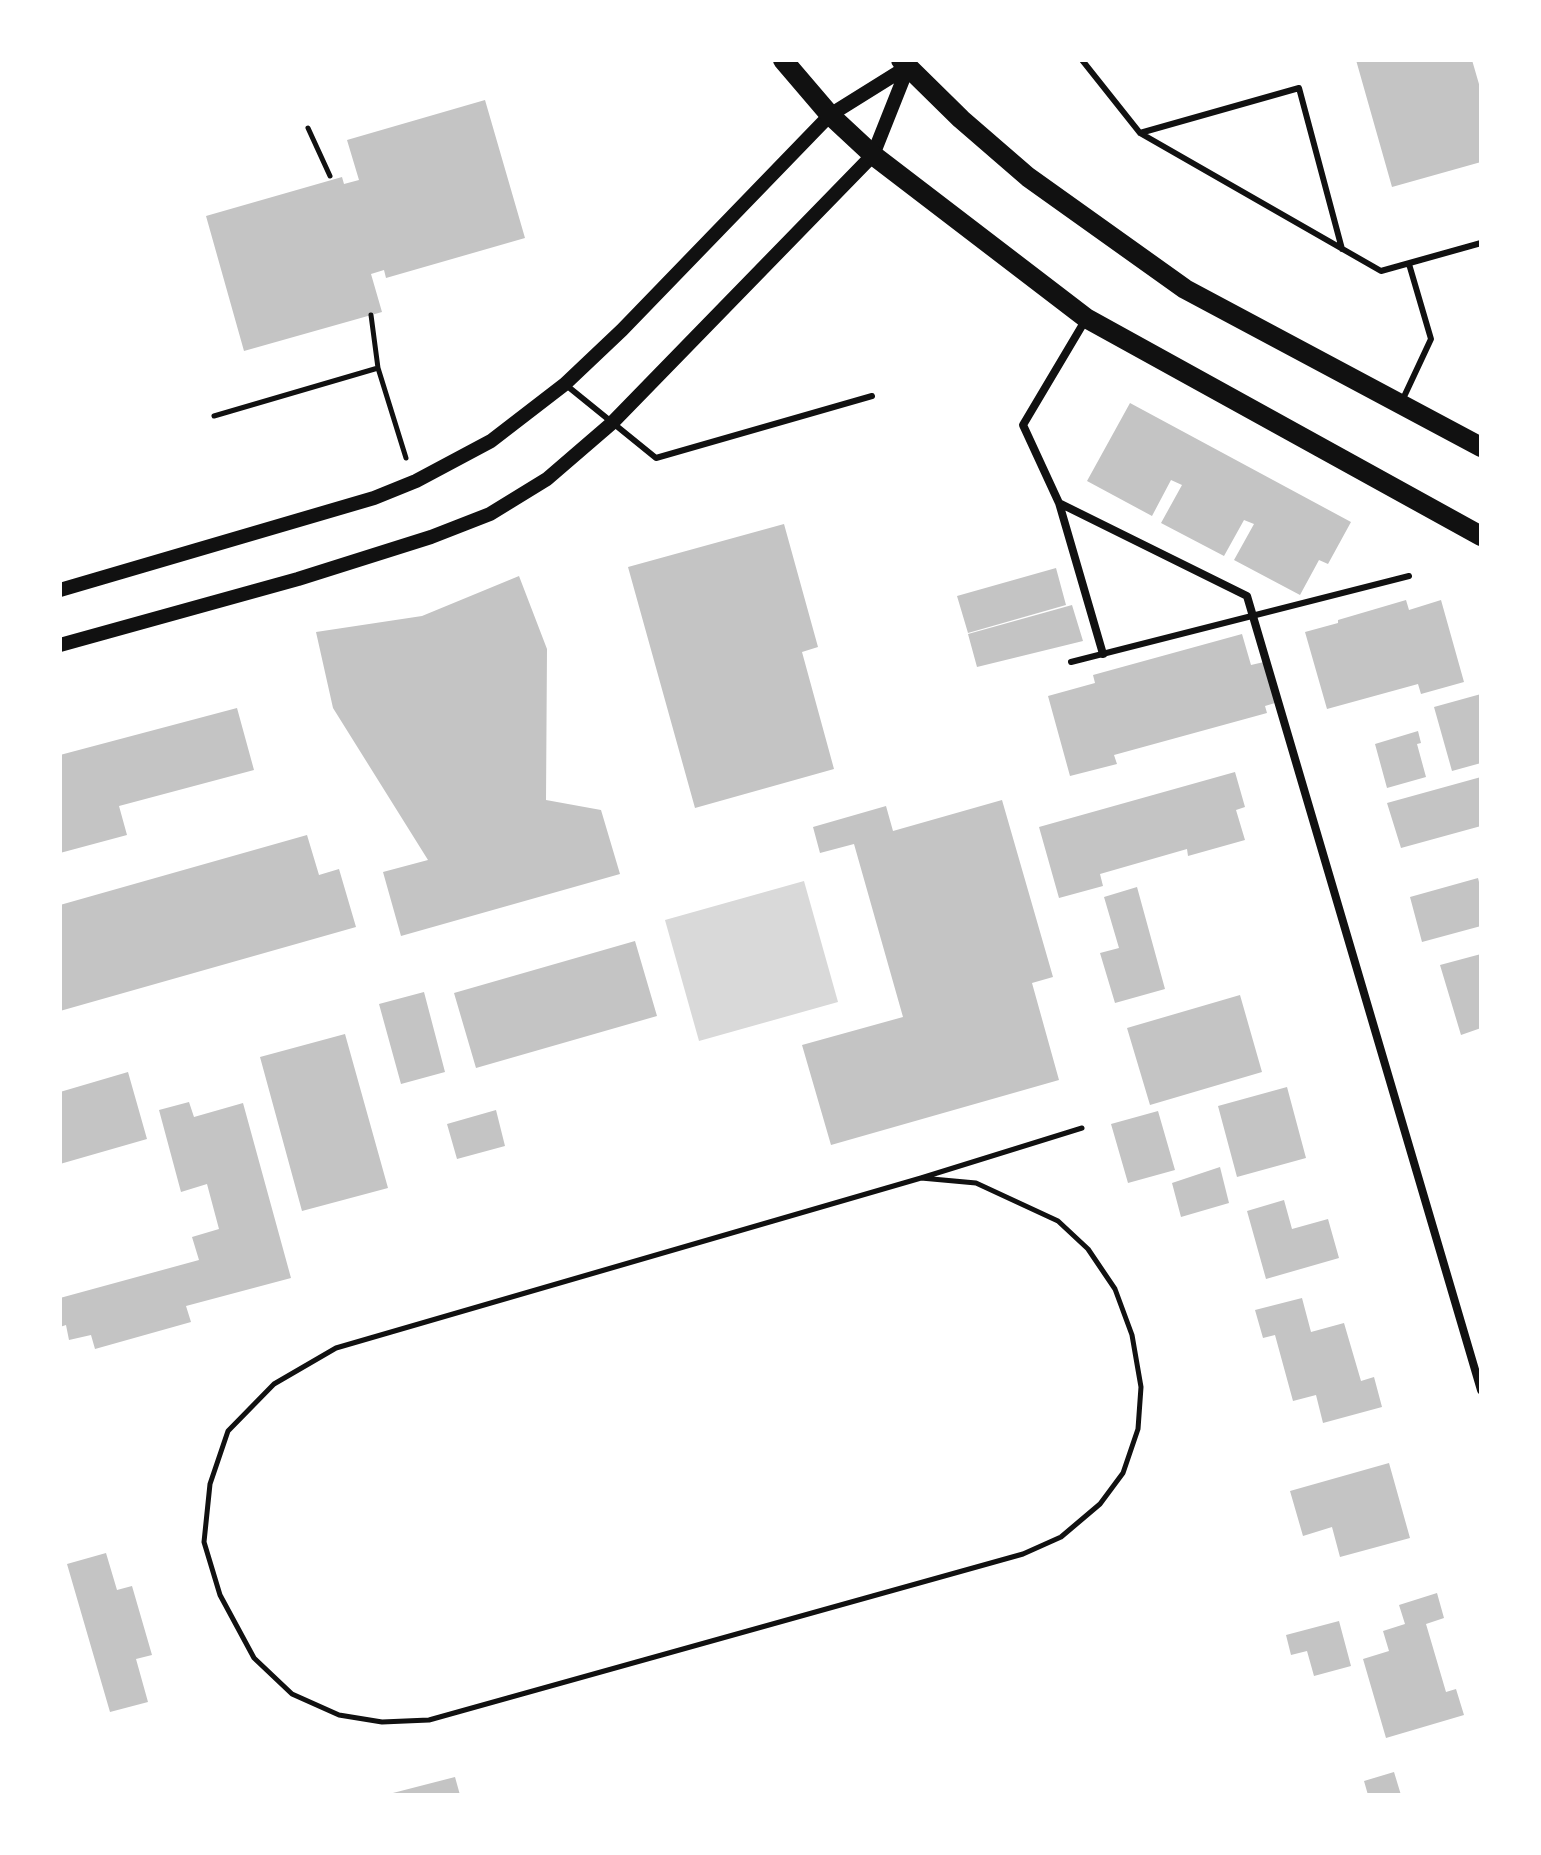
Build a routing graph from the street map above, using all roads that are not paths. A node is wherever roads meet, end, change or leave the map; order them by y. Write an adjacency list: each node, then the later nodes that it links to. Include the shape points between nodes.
1 (783, 60): 4 (main road)
2 (1082, 60): 5 (lane)
3 (908, 62): 4 (street); 6 (street); 13 (main road, via 961,119 1028,177 1185,289)
4 (830, 115): 6 (main road); 11 (street)
5 (1140, 133): 8 (lane); 8 (lane, via 1299,88)
6 (873, 155): 10 (main road); 14 (street)
7 (1481, 243): 9 (lane)
8 (1342, 249): 9 (lane, via 1381,271)
9 (1409, 264): 13 (lane, via 1431,339)
10 (1086, 318): 16 (street, via 1023,425); 17 (main road)
11 (565, 384): 14 (lane); 19 (street, via 491,441 416,481)
12 (872, 396): 14 (lane, via 656,458)
13 (1401, 404): 15 (main road)
14 (612, 423): 21 (street, via 547,479 479,518 366,559)
15 (1481, 447)
16 (1059, 503): 20 (street, via 1247,596); 22 (street)
17 (1481, 536)
18 (1409, 576): 20 (lane)
19 (60, 590)
20 (1253, 617): 22 (lane); 24 (street)
21 (60, 645)
22 (1103, 654): 23 (lane)
23 (1071, 662)
24 (1479, 1376): 25 (street)
25 (1481, 1390)

